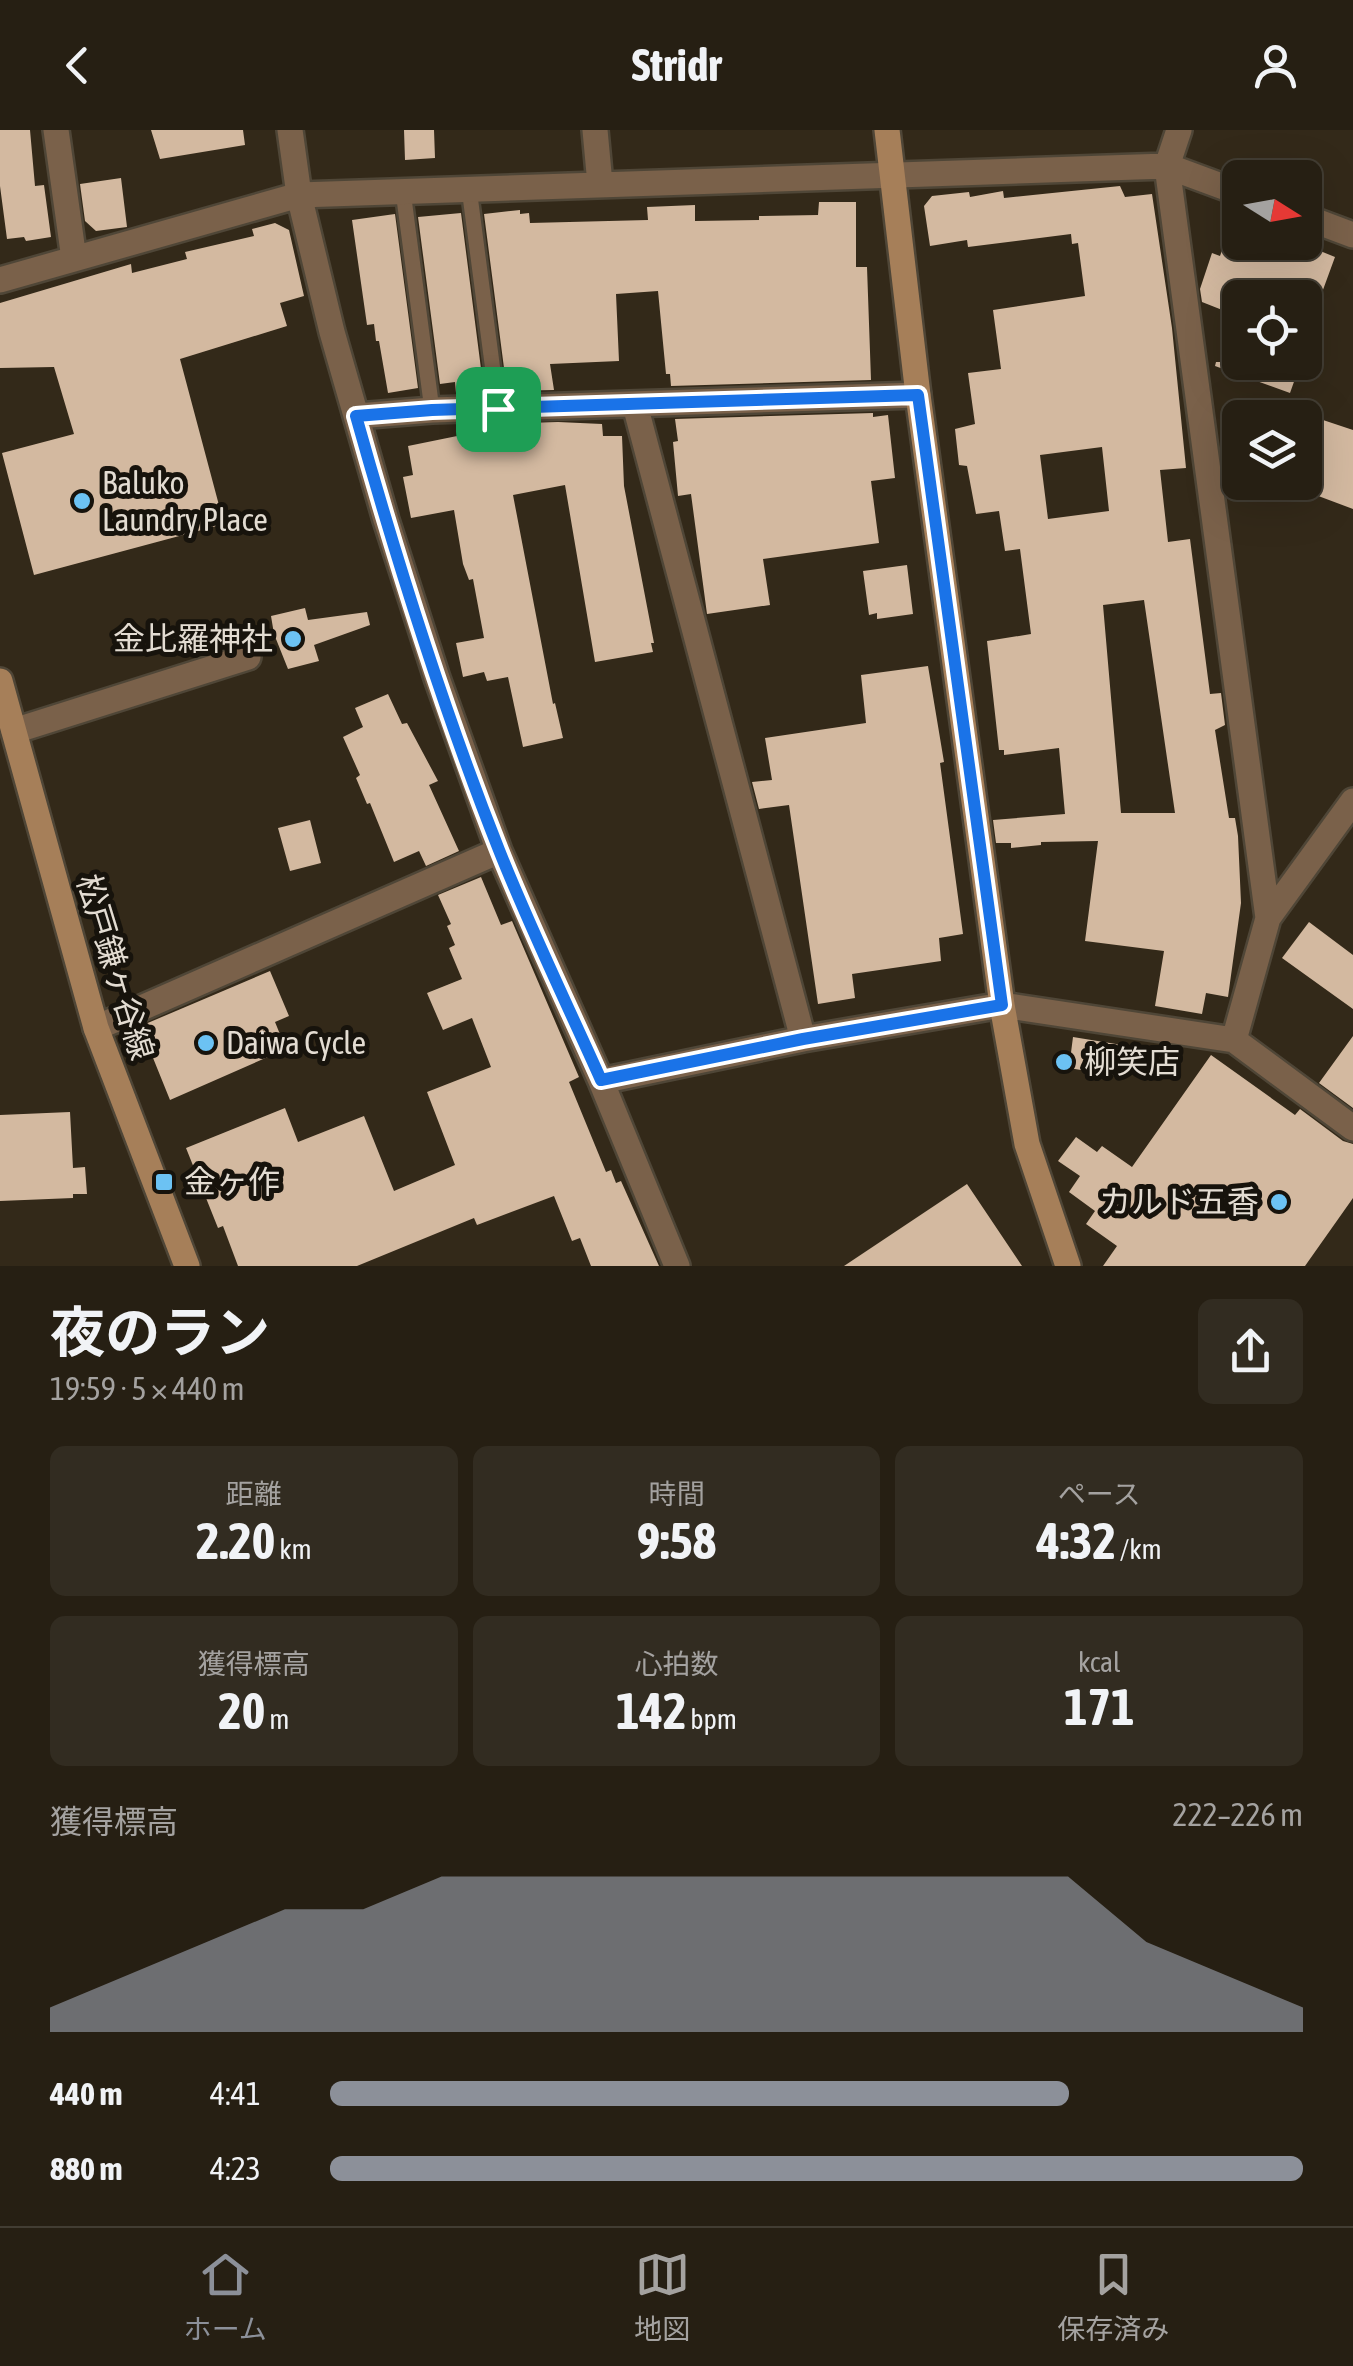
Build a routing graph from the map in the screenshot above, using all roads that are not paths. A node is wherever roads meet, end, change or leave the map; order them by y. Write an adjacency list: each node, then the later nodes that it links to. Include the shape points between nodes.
1 (56, 130): 15 (street)
2 (290, 130): 12 (street)
3 (594, 130): 8 (street)
4 (886, 130): 7 (street)
5 (1179, 130): 6 (street)
6 (1166, 166): 7 (street); 9 (street); 27 (street)
7 (891, 174): 8 (street); 17 (street)
8 (600, 184): 10 (street)
9 (1222, 187)
10 (469, 188): 11 (street); 19 (lane)
11 (402, 191): 12 (street); 20 (lane)
12 (299, 195): 15 (street); 21 (street)
13 (1322, 223): 14 (street)
14 (1353, 234)
15 (74, 259): 16 (street)
16 (0, 280)
17 (918, 395): 18 (street); 28 (street)
18 (635, 405): 19 (street); 30 (street)
19 (498, 409): 20 (street)
20 (432, 410): 21 (street)
21 (356, 416): 26 (street)
22 (248, 657): 24 (street)
23 (0, 680): 24 (street, 松戸鎌ヶ谷線)
24 (14, 731): 29 (street, 松戸鎌ヶ谷線)
25 (1353, 801): 27 (street)
26 (499, 851): 29 (street); 32 (street)
27 (1268, 918): 31 (street)
28 (1002, 1005): 30 (street); 31 (street); 36 (street, via 1027,1144)
29 (96, 1028): 34 (street, 松戸鎌ヶ谷線)
30 (803, 1039): 32 (street)
31 (1234, 1040): 33 (street)
32 (601, 1080): 35 (street)
33 (1353, 1128)
34 (186, 1266)
35 (677, 1266)
36 (1068, 1266)

